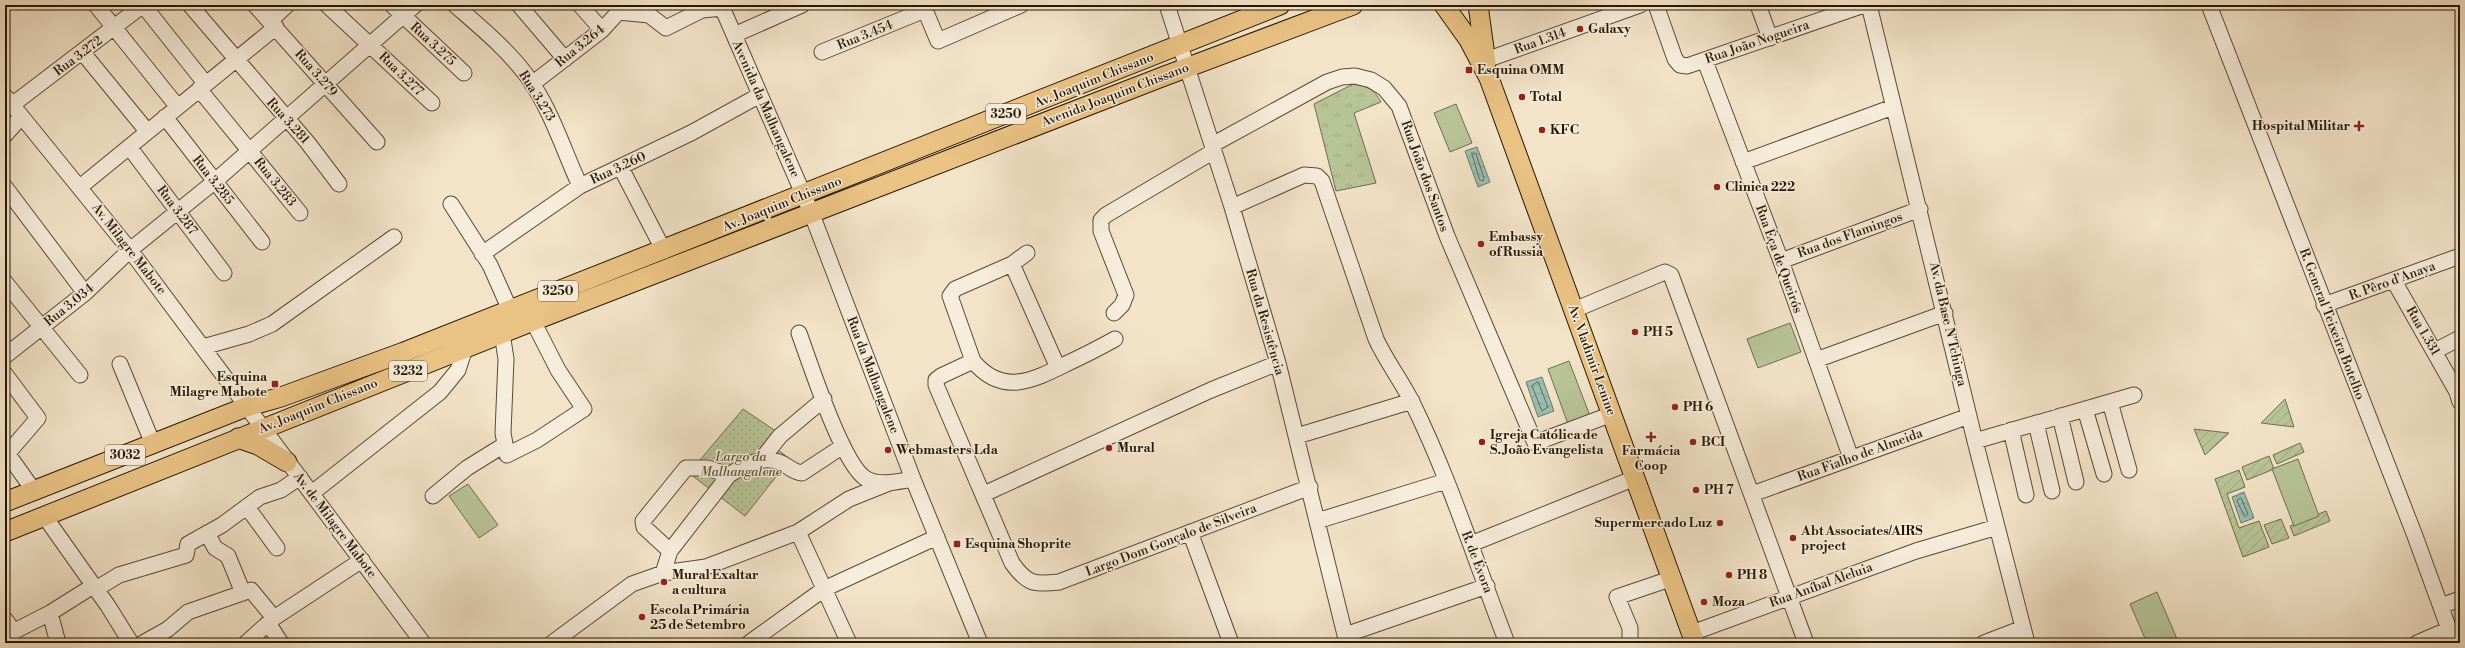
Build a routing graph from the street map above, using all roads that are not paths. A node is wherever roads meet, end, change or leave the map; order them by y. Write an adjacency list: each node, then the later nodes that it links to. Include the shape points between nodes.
1 (96, 5): 29 (street)
2 (143, 5): 29 (street, Rua 3.272); 45 (street, Rua 3.283)
3 (190, 5): 37 (street, Rua 3.281)
4 (255, 5): 28 (street, Rua 3.279)
5 (286, 5): 28 (street)
6 (327, 5): 33 (street, Rua 3.277)
7 (415, 5): 27 (street, Rua 3.034)
8 (455, 5): 43 (street, Rua 3.273, via 504,50)
9 (519, 5): 38 (street)
10 (580, 5): 30 (street)
11 (802, 5): 31 (street)
12 (1021, 5): 25 (street, via 938,41)
13 (1167, 5): 34 (street, Rua da Resistência)
14 (1280, 5): 34 (main road, Av. Joaquim Chissano / 3250)
15 (1353, 5): 40 (main road, Avenida Joaquim Chissano)
16 (1444, 5): 41 (main road, Av. Vladimir Lenine)
17 (1478, 5): 41 (main road, Av. Vladimir Lenine)
18 (1640, 5): 41 (street, Rua 1.314)
19 (1656, 5): 39 (street, Rua João Nogueira, via 1675,59 1680,65 1687,66)
20 (1758, 5): 32 (street)
21 (1864, 5): 32 (street, Rua João Nogueira)
22 (1869, 5): 50 (street, Av. da Base N'Tchinga)
23 (2209, 5): 87 (street, R. General Teixeira Botelho)
24 (722, 7): 26 (street, via 702,10 666,28 649,15); 31 (street, Avenida da Malhangalene)
25 (924, 8): 35 (street, Rua 3.454)
26 (622, 9): 30 (street, Rua 3.264)
27 (397, 10): 33 (street, Rua 3.034); 42 (street, Rua 3.275)
28 (272, 24): 37 (street); 44 (street, Rua 3.279)
29 (113, 29): 36 (street, Rua 3.272); 49 (street)
30 (602, 30): 38 (street, Rua 3.264)
31 (734, 35): 46 (street, Avenida da Malhangalene)
32 (1770, 38): 39 (street, Rua João Nogueira)
33 (370, 44): 44 (street, Rua 3.034); 48 (street, Rua 3.277)
34 (1180, 46): 40 (street, Rua da Resistência); 67 (main road, Av. Joaquim Chissano / 3250)
35 (822, 52)
36 (83, 53): 47 (street, Rua 3.272); 54 (street)
37 (236, 58): 45 (street); 53 (street, Rua 3.281)
38 (565, 59): 43 (street, Rua 3.264)
39 (1705, 61): 60 (street, Rua Éça de Queirós)
40 (1186, 67): 58 (street, Rua da Resistência); 72 (main road, Avenida Joaquim Chissano)
41 (1485, 68): 89 (main road, Av. Vladimir Lenine)
42 (464, 72)
43 (532, 84): 64 (street, Rua 3.273, via 555,124 564,152)
44 (326, 85): 53 (street, Rua 3.034); 56 (street, Rua 3.279)
45 (202, 86): 49 (street); 59 (street, Rua 3.283)
46 (760, 95): 61 (street, Rua 3.260); 67 (street, Avenida da Malhangalene)
47 (8, 101): 51 (street, Av. Milagre Mabote)
48 (432, 103)
49 (177, 106): 52 (street)
50 (1893, 108): 60 (street); 70 (street, Av. da Base N'Tchinga)
51 (21, 117): 55 (street); 65 (street, Av. Milagre Mabote)
52 (165, 117): 54 (street); 62 (street, Rua 3.285)
53 (287, 119): 59 (street, Rua 3.034); 63 (street, Rua 3.281)
54 (147, 131): 57 (street)
55 (5, 135)
56 (377, 142)
57 (130, 148): 65 (street); 71 (street, Rua 3.287)
58 (1213, 148): 69 (street, Rua da Resistência); 90 (street, Rua João dos Santos, via 1101,220 1101,231 1126,295 1122,305); 116 (street, Rua João dos Santos, via 1327,82 1355,76 1371,80 1384,88 1399,106 1447,236 1535,444)
59 (250, 150): 62 (street, Rua 3.034); 73 (street, Rua 3.283)
60 (1743, 162): 81 (street, Rua Éça de Queirós)
61 (621, 168): 64 (street, Rua 3.260); 77 (street)
62 (214, 182): 71 (street, Rua 3.034); 75 (street, Rua 3.285)
63 (339, 184)
64 (580, 186): 79 (street, Rua 3.260)
65 (80, 187): 76 (street, Av. Milagre Mabote)
66 (5, 188): 86 (street)
67 (804, 194): 72 (street, Avenida da Malhangalene); 77 (main road, Av. Joaquim Chissano / 3250)
68 (451, 204): 79 (street)
69 (1232, 207): 104 (street, Rua da Resistência); 112 (street, R. de Évora, via 1304,175 1311,174 1322,181 1376,339)
70 (1920, 209): 81 (street, Rua dos Flamingos); 91 (street, Av. da Base N'Tchinga)
71 (178, 212): 76 (street, Rua 3.034); 83 (street, Rua 3.287)
72 (811, 212): 92 (main road, Av. Joaquim Chissano / 3232); 137 (street, Rua da Malhangalene)
73 (300, 213)
74 (394, 237): 98 (street, via 272,324 249,334)
75 (262, 242)
76 (130, 250): 86 (street, Rua 3.034); 98 (street, Av. Milagre Mabote)
77 (664, 251): 88 (main road, Av. Joaquim Chissano / 3250)
78 (1027, 253): 82 (street)
79 (482, 254): 88 (street)
80 (2460, 256): 84 (street, R. Pêro d'Anaya)
81 (1781, 261): 102 (street, Rua Éça de Queirós)
82 (1012, 264): 103 (street, via 955,289 950,296); 106 (street)
83 (224, 273)
84 (2394, 281): 87 (street, R. Pêro d'Anaya); 100 (street, Rua 1.331)
85 (5, 282): 93 (street)
86 (85, 294): 93 (street, Rua 3.034)
87 (2324, 305): 171 (street, R. General Teixeira Botelho)
88 (510, 310): 114 (main road, Av. Joaquim Chissano / 3250, via 282,398)
89 (1574, 310): 116 (main road, Av. Vladimir Lenine); 146 (street, via 1665,272 1671,275)
90 (1114, 313)
91 (1946, 313): 102 (street); 117 (street, Av. da Base N'Tchinga)
92 (533, 321): 94 (main road, Av. Joaquim Chissano / 3232); 126 (street, via 558,370 584,409 538,440 509,454 506,453)
93 (42, 326): 101 (street, Rua 3.034); 108 (street)
94 (502, 333): 99 (main road, Av. Joaquim Chissano / 3232); 126 (street, via 506,359)
95 (798, 334): 111 (street)
96 (2460, 338): 100 (street)
97 (1115, 339): 106 (street)
98 (203, 347): 114 (street, Av. Milagre Mabote)
99 (465, 348): 120 (main road, Av. Joaquim Chissano / 3232); 144 (street, via 458,370 440,392)
100 (2435, 351): 110 (street, Rua 1.331)
101 (5, 356)
102 (1816, 360): 129 (street, Rua Éça de Queirós)
103 (973, 361): 106 (street, via 980,370 991,377 1014,383 1028,382); 145 (street, via 941,376 936,380 936,385)
104 (1278, 363): 122 (street, Rua da Resistência); 145 (street, via 1211,390)
105 (120, 364): 125 (street)
106 (1058, 368)
107 (5, 374): 128 (street, via 38,418)
108 (80, 375)
109 (2134, 395): 113 (street)
110 (2459, 396)
111 (824, 399): 127 (street); 130 (street, via 780,436)
112 (1412, 401): 122 (street); 138 (street, R. de Évora)
113 (2110, 402): 115 (street); 132 (street)
114 (246, 407): 120 (street, Av. de Milagre Mabote); 125 (main road, Av. Joaquim Chissano / 3032)
115 (2085, 409): 118 (street); 133 (street)
116 (1612, 414): 136 (main road, Av. Vladimir Lenine)
117 (1969, 416): 124 (street, Av. da Base N'Tchinga); 129 (street, Rua Fialho de Almeida)
118 (2060, 416): 119 (street); 139 (street)
119 (2036, 423): 121 (street); 143 (street)
120 (262, 428): 123 (main road, Av. Joaquim Chissano / 3232); 131 (street, Av. de Milagre Mabote)
121 (2011, 430): 124 (street); 147 (street)
122 (1297, 436): 141 (street, Rua da Resistência)
123 (238, 438): 131 (main road, via 258,445); 151 (main road, Av. Joaquim Chissano / 3232)
124 (1975, 440): 153 (street, Av. da Base N'Tchinga)
125 (153, 444): 142 (main road, Av. Joaquim Chissano / 3032)
126 (504, 445): 148 (street, via 467,468)
127 (843, 446): 130 (street, via 802,473 795,472 780,462); 140 (street, via 855,468 866,479)
128 (6, 452): 142 (street)
129 (1851, 458): 146 (street, Rua Fialho de Almeida)
130 (761, 460): 134 (street, via 741,467)
131 (288, 462): 135 (street, Av. de Milagre Mabote)
132 (2129, 470)
133 (2104, 474)
134 (729, 475): 161 (street); 161 (street, via 707,468 686,468 643,520 644,527)
135 (300, 477): 144 (street, Av. de Milagre Mabote); 150 (street, via 282,490 260,497)
136 (1635, 478): 159 (street); 164 (main road, Av. Vladimir Lenine)
137 (914, 479): 140 (street); 158 (street, Rua da Malhangalene)
138 (1446, 481): 152 (street); 159 (street, R. de Évora)
139 (2076, 482)
140 (889, 483): 155 (street, via 849,499)
141 (1310, 487): 152 (street, Rua da Resistência); 156 (street, Largo Dom Gonçalo de Silveira)
142 (34, 491): 149 (main road, Av. Joaquim Chissano / 3032)
143 (2052, 491)
144 (312, 493): 162 (street, Av. de Milagre Mabote)
145 (984, 494): 156 (street, Largo Dom Gonçalo de Silveira, via 1012,563 1030,582 1059,582)
146 (1752, 494): 169 (street)
147 (2026, 495)
148 (434, 496)
149 (5, 502)
150 (247, 507): 157 (street); 160 (street)
151 (45, 517): 154 (main road, Av. Joaquim Chissano / 3232); 166 (street)
152 (1318, 521): 179 (street, Rua da Resistência)
153 (1997, 527): 169 (street, Rua Aníbal Aleluia, via 1916,551); 175 (street, Av. da Base N'Tchinga)
154 (5, 532)
155 (798, 532): 163 (street, via 706,566); 167 (street)
156 (1190, 532): 190 (street)
157 (207, 533): 166 (street, via 188,544 186,555 119,575); 168 (street, via 216,548 228,556)
158 (938, 539): 167 (street); 189 (street, Rua da Malhangalene)
159 (1471, 544): 165 (street, R. de Évora)
160 (277, 548)
161 (670, 551): 163 (street)
162 (362, 560): 174 (street); 185 (street, Av. de Milagre Mabote)
163 (663, 573): 186 (street, via 632,584)
164 (1673, 578): 178 (main road, Av. Vladimir Lenine); 192 (street, via 1617,597 1630,628)
165 (1487, 586): 179 (street); 191 (street, R. de Évora)
166 (94, 588): 172 (street); 181 (street)
167 (824, 589): 187 (street); 188 (street)
168 (242, 593): 174 (street, via 252,590); 182 (street, via 188,612 168,629)
169 (1789, 597): 178 (street, Rua Aníbal Aleluia); 193 (street)
170 (2460, 599): 171 (street)
171 (2441, 606): 177 (street, R. General Teixeira Botelho)
172 (50, 613): 176 (street); 180 (street)
173 (5, 619): 176 (street)
174 (271, 621): 183 (street); 184 (street)
175 (2024, 628): 194 (street); 195 (street, Av. da Base N'Tchinga)
176 (10, 634)
177 (2451, 636): 196 (street)
178 (1694, 638)
179 (1346, 639)
180 (58, 643)
181 (131, 643)
182 (143, 643)
183 (246, 643)
184 (281, 643)
185 (423, 643)
186 (552, 643)
187 (749, 643)
188 (849, 643)
189 (980, 643)
190 (1231, 643)
191 (1507, 643)
192 (1630, 643)
193 (1806, 643)
194 (1984, 643)
195 (2027, 643)
196 (2418, 643)

